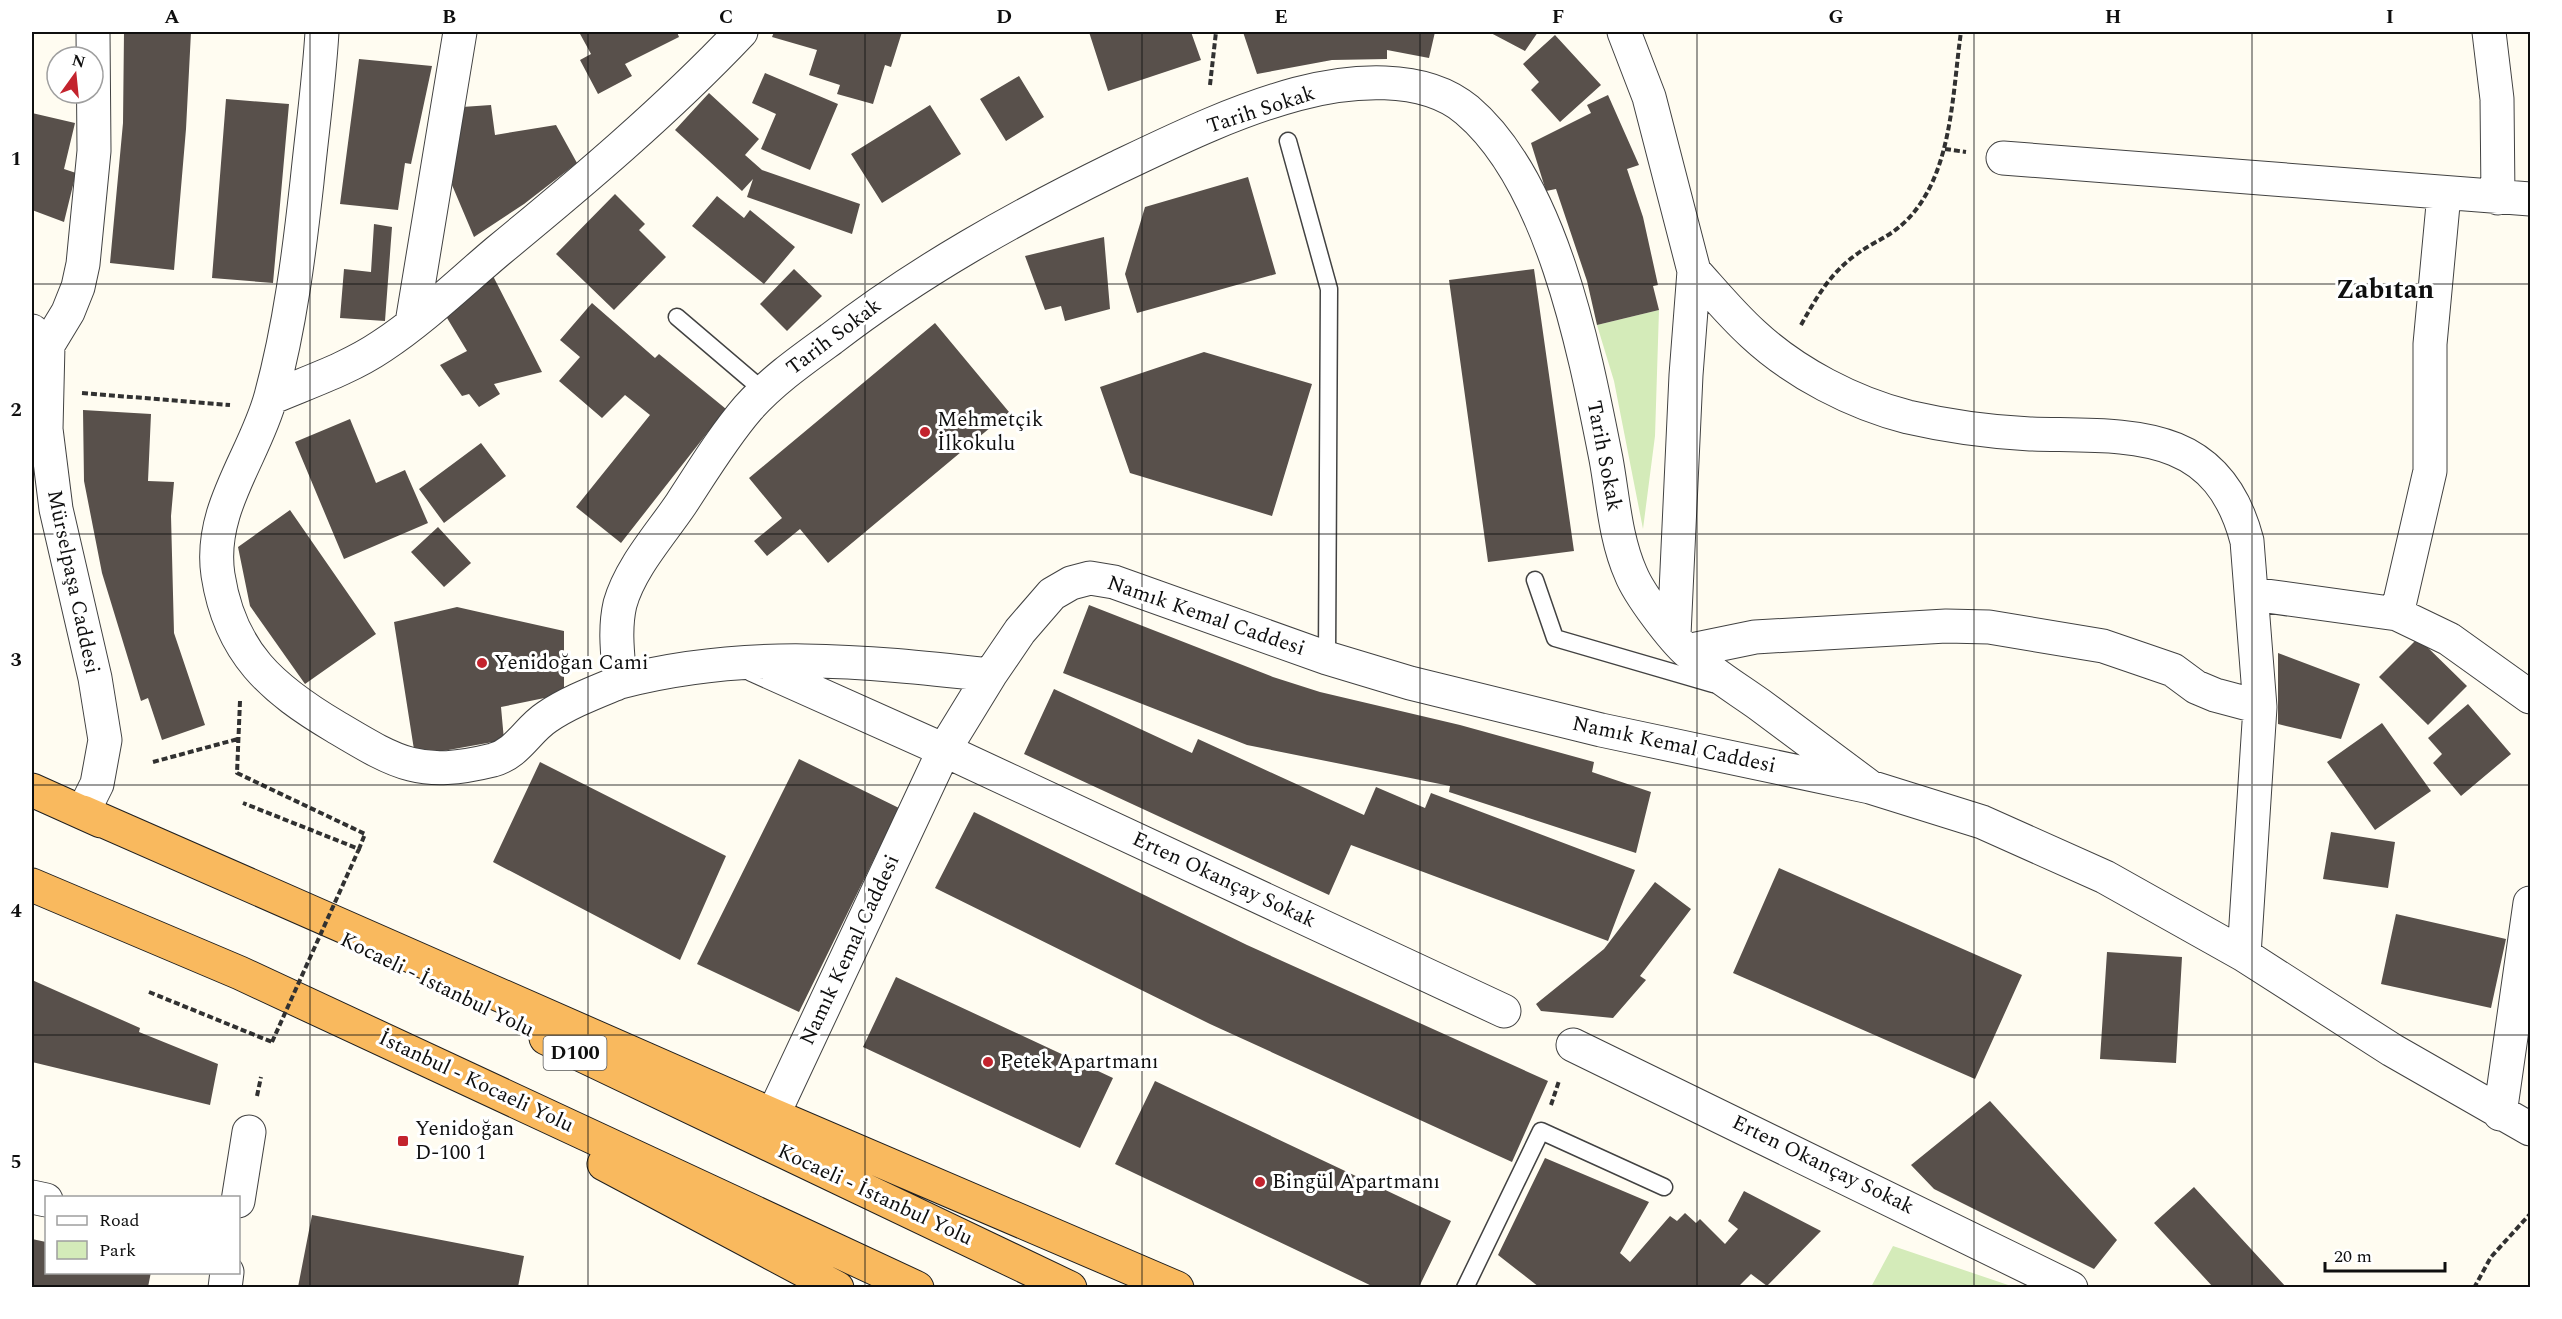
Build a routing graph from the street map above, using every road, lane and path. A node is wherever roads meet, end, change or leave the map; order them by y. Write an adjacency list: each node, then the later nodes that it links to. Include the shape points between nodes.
1 (93, 32): 18 (street, Mürselpaşa Caddesi, via 94,151 83,264 68,312)
2 (322, 32): 22 (street, via 297,277)
3 (460, 32): 17 (street)
4 (741, 32): 17 (street, via 701,74 570,192)
5 (1216, 32): 9 (path)
6 (1624, 32): 15 (street, via 1648,97)
7 (1961, 32): 19 (path, via 1944,149 1930,186 1908,218 1887,238 1858,253 1835,272)
8 (2489, 32): 13 (street, via 2497,99)
9 (1205, 127): 21 (street, Tarih Sokak, via 1066,193 933,267 843,329); 26 (street, Tarih Sokak, via 1299,93 1382,83 1442,95 1463,107 1484,127 1514,169 1553,249 1584,354 1620,542 1632,577)
10 (1288, 141): 28 (lane, via 1329,289)
11 (2003, 158): 12 (street)
12 (2444, 194): 13 (street); 25 (street, via 2430,344 2430,471)
13 (2498, 198): 14 (street)
14 (2530, 199)
15 (1694, 271): 19 (street, via 1753,335); 26 (street, via 1686,375)
16 (677, 316): 21 (lane)
17 (412, 323): 22 (street, via 349,365)
18 (40, 338): 20 (street, Mürselpaşa Caddesi)
19 (1782, 356): 24 (street, via 1850,397 1907,417 2027,434 2126,435 2159,441 2189,456 2228,490 2240,515 2247,541)
20 (47, 390): 22 (path); 41 (street, Mürselpaşa Caddesi, via 48,448 56,509 95,678 105,740 97,784)
21 (765, 392): 31 (street, Tarih Sokak, via 748,408 711,458 628,586 615,633)
22 (269, 403): 27 (street, via 227,500 218,536 218,574 227,610)
23 (1536, 580): 32 (lane, via 1555,638)
24 (2252, 594): 25 (street); 34 (street)
25 (2397, 614): 33 (street, via 2448,639)
26 (1680, 643): 32 (street, Tarih Sokak); 34 (street, via 1946,626 1989,627 2114,649 2173,670 2215,695)
27 (242, 644): 31 (street, via 275,687 366,744 425,769 448,769 497,759 514,750 547,717); 35 (path)
28 (1328, 658): 30 (street, Namık Kemal Caddesi, via 1114,582 1090,578 1052,594); 38 (street, Namık Kemal Caddesi, via 1410,683 1601,730)
29 (746, 662): 30 (street, via 864,661); 31 (street, via 658,672); 36 (street, Erten Okançay Sokak)
30 (990, 675): 36 (street, Namık Kemal Caddesi)
31 (620, 682)
32 (1744, 693): 38 (street, Tarih Sokak)
33 (2530, 697)
34 (2260, 707): 45 (street)
35 (238, 739): 37 (path); 42 (path, via 237,773 365,834)
36 (944, 750): 48 (street, Erten Okançay Sokak); 51 (street, Namık Kemal Caddesi)
37 (153, 762)
38 (1870, 787): 45 (street, via 1982,822 2105,877)
39 (32, 790): 41 (highway, Kocaeli - İstanbul Yolu / D100)
40 (243, 803): 42 (path)
41 (83, 812): 51 (highway); 60 (highway, Kocaeli - İstanbul Yolu / D100, via 598,1064)
42 (359, 849): 47 (path, bridge, via 272,1042)
43 (32, 885): 46 (highway, İstanbul - Kocaeli Yolu)
44 (2530, 903): 50 (street)
45 (2244, 955): 50 (street)
46 (272, 987): 58 (highway); 59 (highway, İstanbul - Kocaeli Yolu)
47 (149, 992)
48 (1504, 1011)
49 (1573, 1045): 53 (path); 63 (street, Erten Okançay Sokak)
50 (2500, 1114): 52 (street)
51 (773, 1115): 61 (highway)
52 (2530, 1129)
53 (1541, 1131): 55 (lane); 62 (lane)
54 (249, 1132): 56 (street)
55 (1664, 1187)
56 (239, 1196)
57 (2530, 1214): 64 (path, via 2492,1257)
58 (837, 1287)
59 (917, 1287)
60 (1070, 1287)
61 (1177, 1287)
62 (1465, 1287)
63 (2071, 1287)
64 (2474, 1287)

